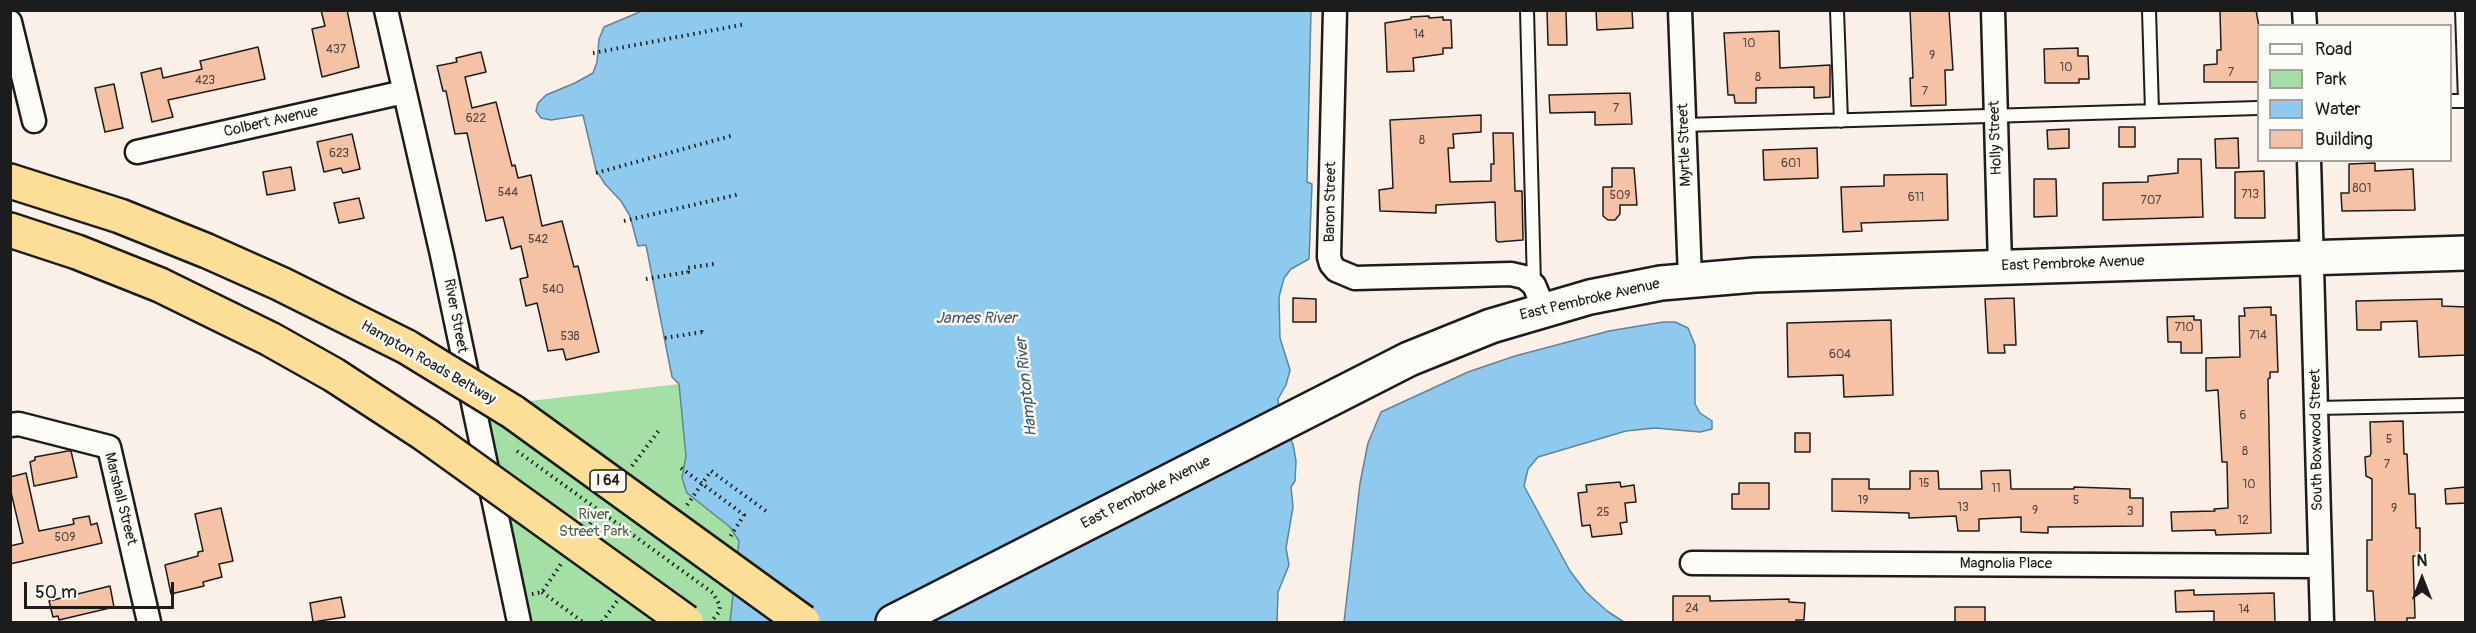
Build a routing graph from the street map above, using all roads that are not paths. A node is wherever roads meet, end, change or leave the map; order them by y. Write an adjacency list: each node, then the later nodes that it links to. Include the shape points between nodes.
1 (386, 10): 10 (street, River Street)
2 (1335, 10): 26 (street, Baron Street, via 1331,264 1355,278 1501,273 1524,277)
3 (1527, 10): 26 (lane)
4 (1680, 10): 17 (street, Myrtle Street)
5 (1837, 10): 16 (lane)
6 (1993, 10): 14 (street, Holly Street)
7 (2149, 10): 13 (lane)
8 (2462, 10): 11 (lane)
9 (10, 22): 15 (street)
10 (404, 92): 18 (street, Colbert Avenue); 33 (street, River Street)
11 (2465, 101)
12 (2257, 108): 13 (lane)
13 (2152, 111): 14 (lane)
14 (1996, 117): 16 (lane); 24 (street, Holly Street)
15 (34, 121)
16 (1841, 121): 17 (lane)
17 (1684, 125): 25 (street, Myrtle Street)
18 (137, 152)
19 (2309, 162): 23 (street, South Boxwood Street)
20 (10, 181): 35 (highway, Hampton Roads Beltway / I 64, bridge, via 120,216 207,251 406,347 513,412)
21 (10, 230): 34 (highway, bridge, via 160,285 334,375 426,435)
22 (2466, 253): 23 (main road, East Pembroke Avenue)
23 (2312, 257): 24 (main road, East Pembroke Avenue); 28 (street, South Boxwood Street)
24 (2000, 266): 25 (main road, East Pembroke Avenue)
25 (1690, 279): 26 (main road, East Pembroke Avenue, via 1612,292)
26 (1539, 297): 36 (main road, East Pembroke Avenue, via 1371,377)
27 (2466, 405): 28 (lane)
28 (2317, 408): 31 (street, South Boxwood Street)
29 (10, 425): 32 (street, Marshall Street, via 109,447)
30 (1692, 563): 31 (street, Magnolia Place)
31 (2320, 566): 37 (street, South Boxwood Street)
32 (149, 622)
33 (519, 622)
34 (686, 622)
35 (803, 622)
36 (893, 622)
37 (2322, 622)

